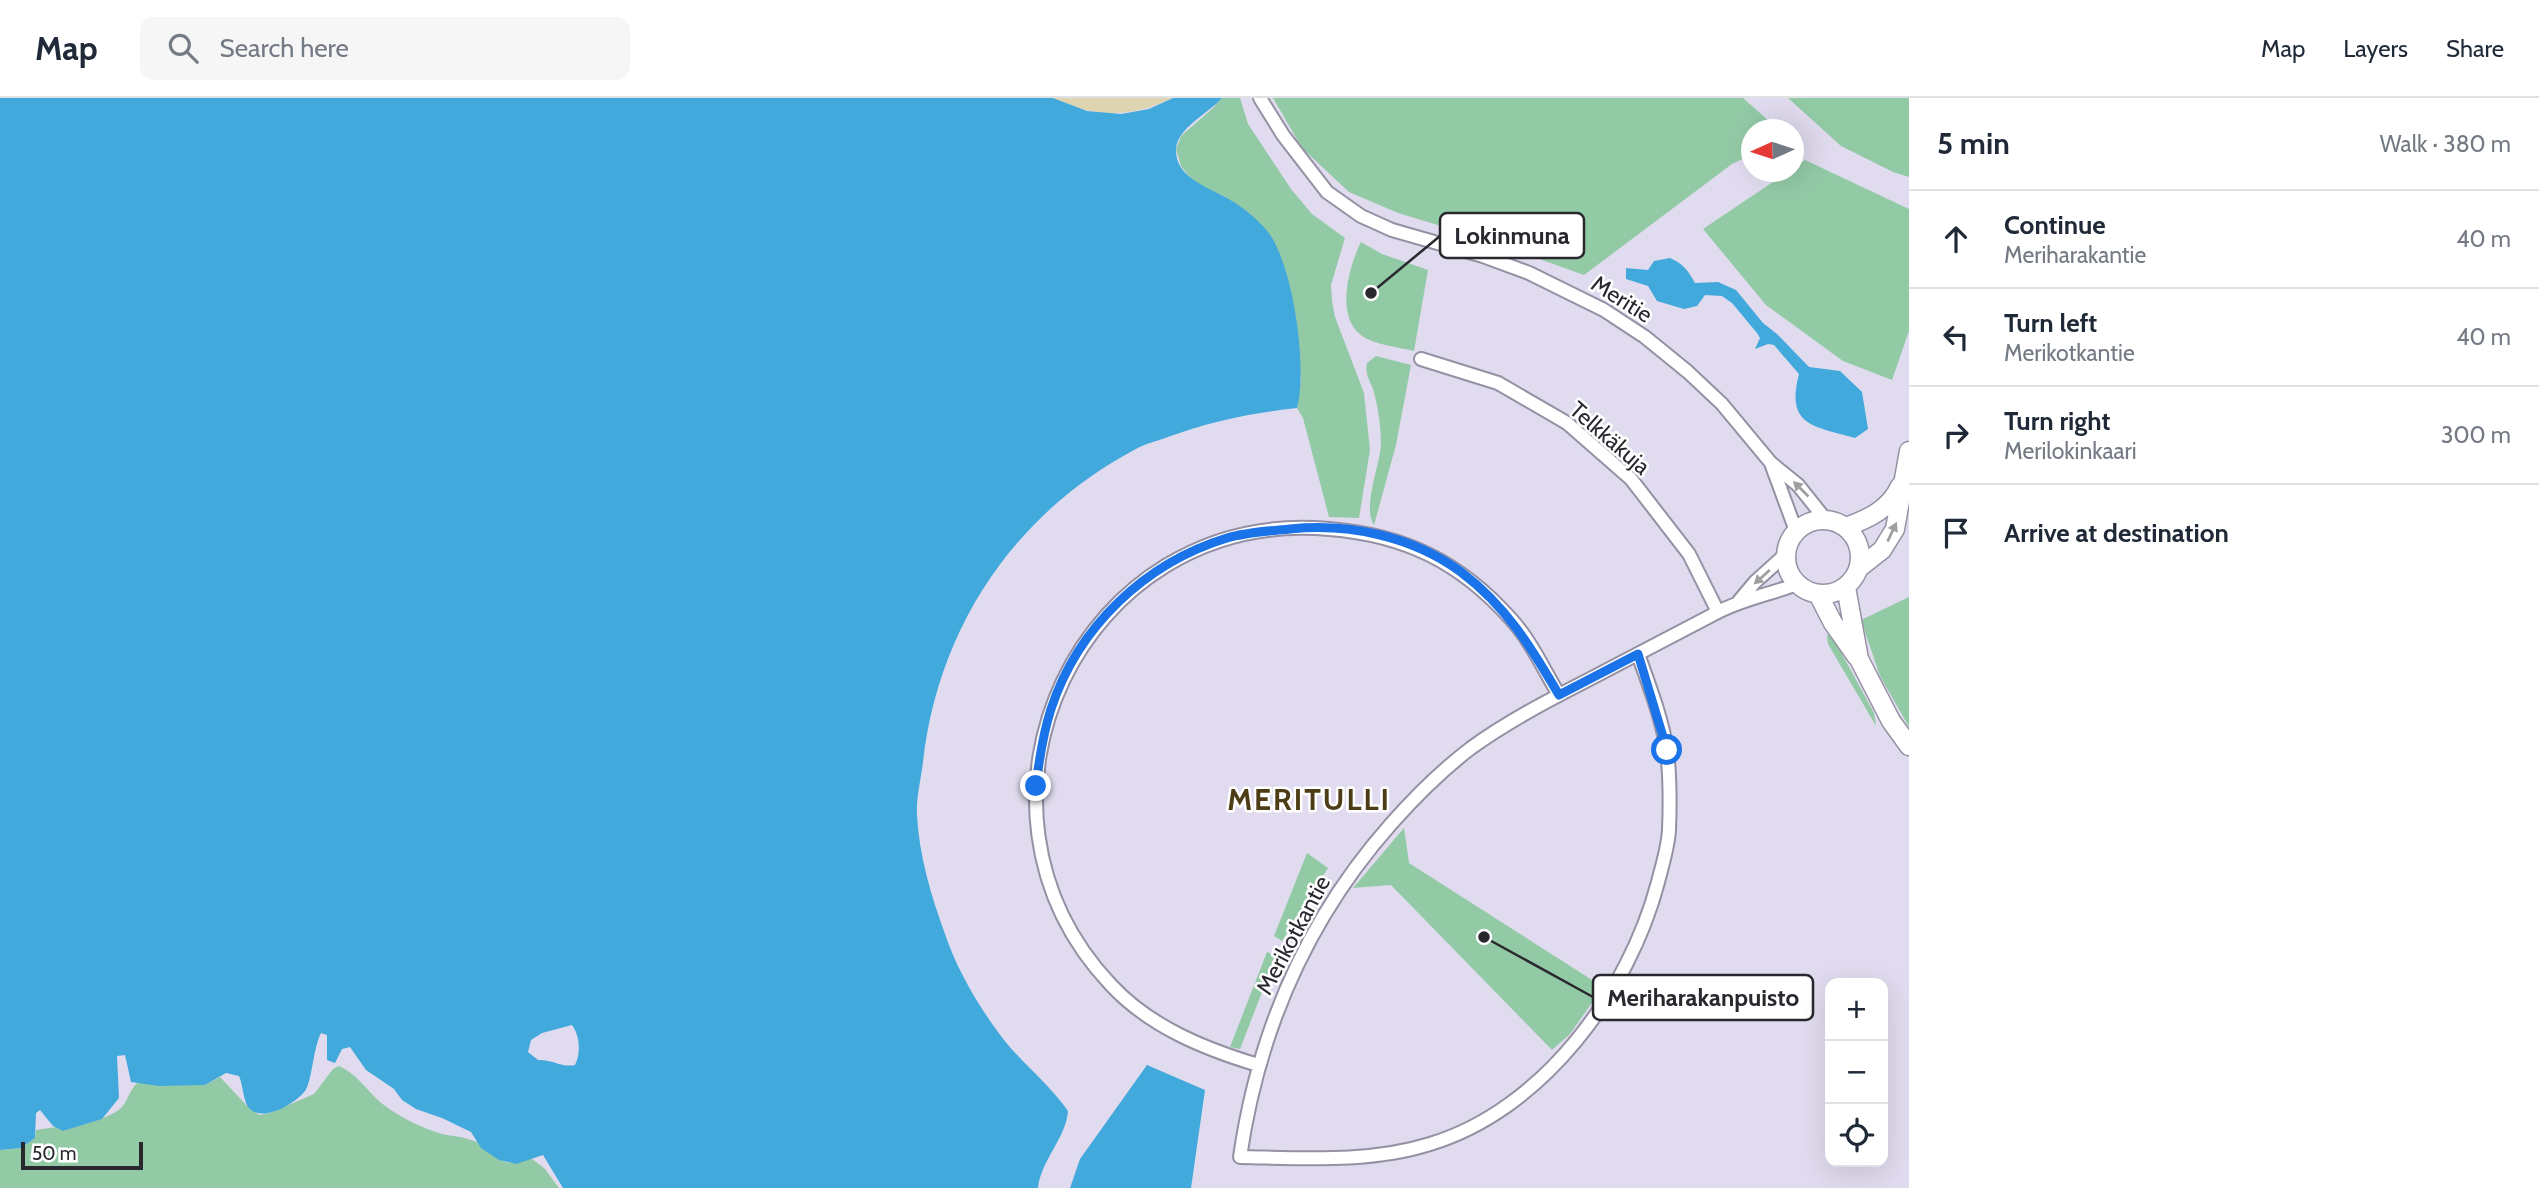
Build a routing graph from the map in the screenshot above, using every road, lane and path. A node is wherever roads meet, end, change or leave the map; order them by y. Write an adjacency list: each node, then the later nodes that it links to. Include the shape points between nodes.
1 (1259, 98): 4 (street, Meritie, via 1312,174 1343,205 1392,230 1529,273 1604,310 1688,372 1722,404)
2 (1421, 359): 15 (street, Telkkäkuja, via 1498,383 1567,423 1631,479 1689,554)
3 (1909, 451): 5 (street)
4 (1770, 463): 6 (street, Meritie, one-way to 4, via 1808,495); 8 (street, Meritie)
5 (1902, 483): 7 (street, via 1890,503); 10 (street, one-way to 5, via 1882,550 1895,529)
6 (1826, 520): 7 (street); 8 (street)
7 (1846, 527): 10 (street, via 1858,544)
8 (1796, 531): 9 (street)
9 (1786, 554): 11 (street, via 1789,573); 14 (street, Merikotkantie, one-way to 14)
10 (1859, 568): 12 (street)
11 (1797, 584): 13 (street); 14 (street, Merikotkantie)
12 (1846, 587): 13 (street); 17 (street)
13 (1818, 594): 17 (street)
14 (1739, 601): 15 (street, Merikotkantie)
15 (1718, 612): 16 (street, Merikotkantie)
16 (1638, 654): 18 (street, Merikotkantie); 20 (street, Merikotkantie, via 1667,750 1669,833 1651,910 1639,939 1581,1038 1490,1118 1431,1144 1380,1154 1240,1157)
17 (1859, 659): 19 (street)
18 (1559, 695): 20 (street, Merikotkantie, via 1472,748 1441,773 1350,873 1314,930 1280,999); 20 (street, via 1512,620 1461,572 1401,541 1360,531 1312,527 1229,537 1168,564 1124,596 1095,628 1062,682 1040,755 1037,822 1054,894 1071,932 1112,987 1186,1039)
19 (1909, 746)
20 (1258, 1065)

